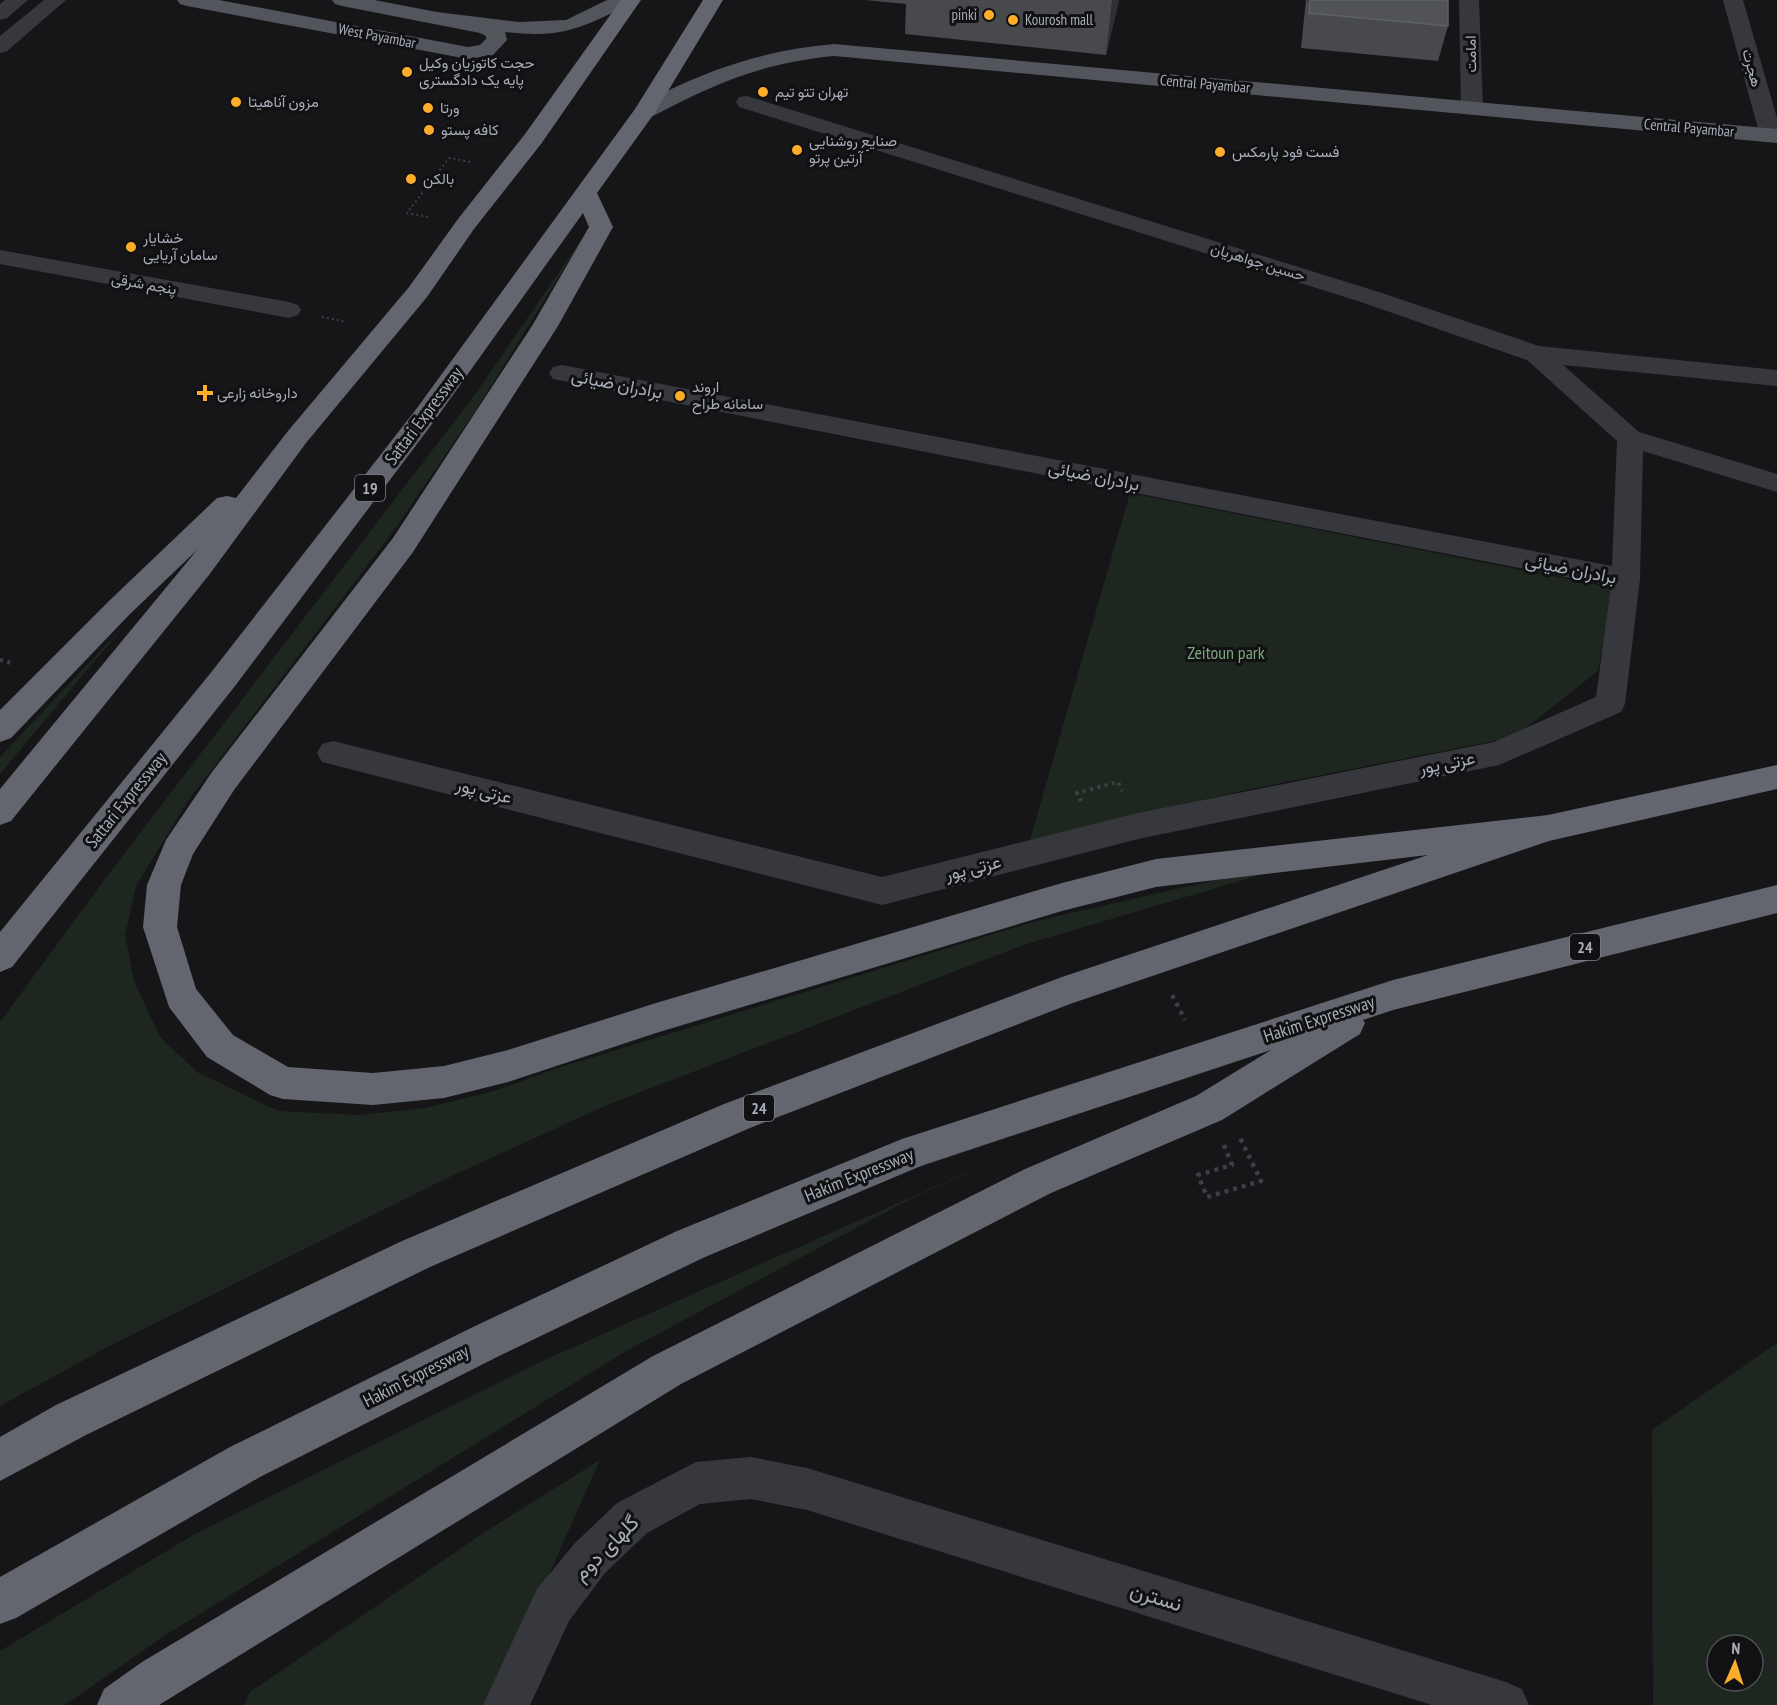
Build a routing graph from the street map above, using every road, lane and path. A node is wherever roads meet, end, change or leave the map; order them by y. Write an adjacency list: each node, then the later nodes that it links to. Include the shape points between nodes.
1 (18, 0): 10 (street)
2 (56, 0): 12 (street)
3 (187, 0): 11 (main road, West Payambar, via 468,53 486,51 497,40 495,33 486,28)
4 (342, 0): 11 (main road, West Payambar)
5 (623, 0): 11 (main road, West Payambar, via 571,25 550,28)
6 (631, 0): 22 (highway, via 533,139)
7 (1469, 0): 14 (street, امامت)
8 (1733, 0): 16 (street, هجرت)
9 (714, 4): 15 (highway, Sattari Expressway / 19)
10 (0, 14)
11 (437, 18)
12 (0, 48)
13 (747, 102): 23 (street, حسین جواهریان, via 1370,297)
14 (1472, 107): 15 (main road, Central Payambar, via 834,50 758,61 702,81); 16 (main road, Central Payambar)
15 (645, 111): 18 (highway, Sattari Expressway / 19)
16 (1774, 136)
17 (449, 158): 19 (path)
18 (586, 194): 36 (highway, via 601,227 545,326 403,545 223,781 178,849 164,885 160,927 181,996 220,1046 283,1083 373,1089 444,1082 1156,873); 38 (highway, Sattari Expressway / 19, via 306,572)
19 (407, 213)
20 (0, 257): 21 (street, پنجم شرقی)
21 (289, 310): 22 (path)
22 (386, 330): 26 (highway)
23 (1536, 354): 25 (street, حسین جواهریان); 27 (street)
24 (562, 373): 29 (street, برادران ضیائی)
25 (1777, 378)
26 (297, 437): 30 (highway, via 120,607); 35 (highway, via 199,568)
27 (1630, 438): 28 (street); 29 (street)
28 (1777, 483)
29 (1626, 579): 31 (street, عزتی پور, via 1610,704 1499,753 1138,826 882,891)
30 (0, 730)
31 (333, 753)
32 (1777, 777): 36 (highway, 24)
33 (1118, 782): 34 (path)
34 (1077, 793)
35 (0, 812)
36 (1548, 828): 42 (highway, 24, via 1062,992 737,1116 416,1254 71,1420)
37 (1777, 899): 39 (highway, Hakim Expressway / 24)
38 (0, 957)
39 (1393, 995): 44 (highway, Hakim Expressway / 24, via 915,1151 691,1244 245,1462); 45 (highway, via 1209,1108 1038,1180 667,1370 158,1678)
40 (1232, 1165): 41 (path, via 1198,1175 1207,1197)
41 (1261, 1181)
42 (0, 1460)
43 (807, 1489): 46 (street, گلهای دوم, via 751,1478 696,1483 632,1518 590,1558 553,1605); 47 (street, نسترن)
44 (0, 1602)
45 (120, 1705)
46 (506, 1705)
47 (1506, 1705)

